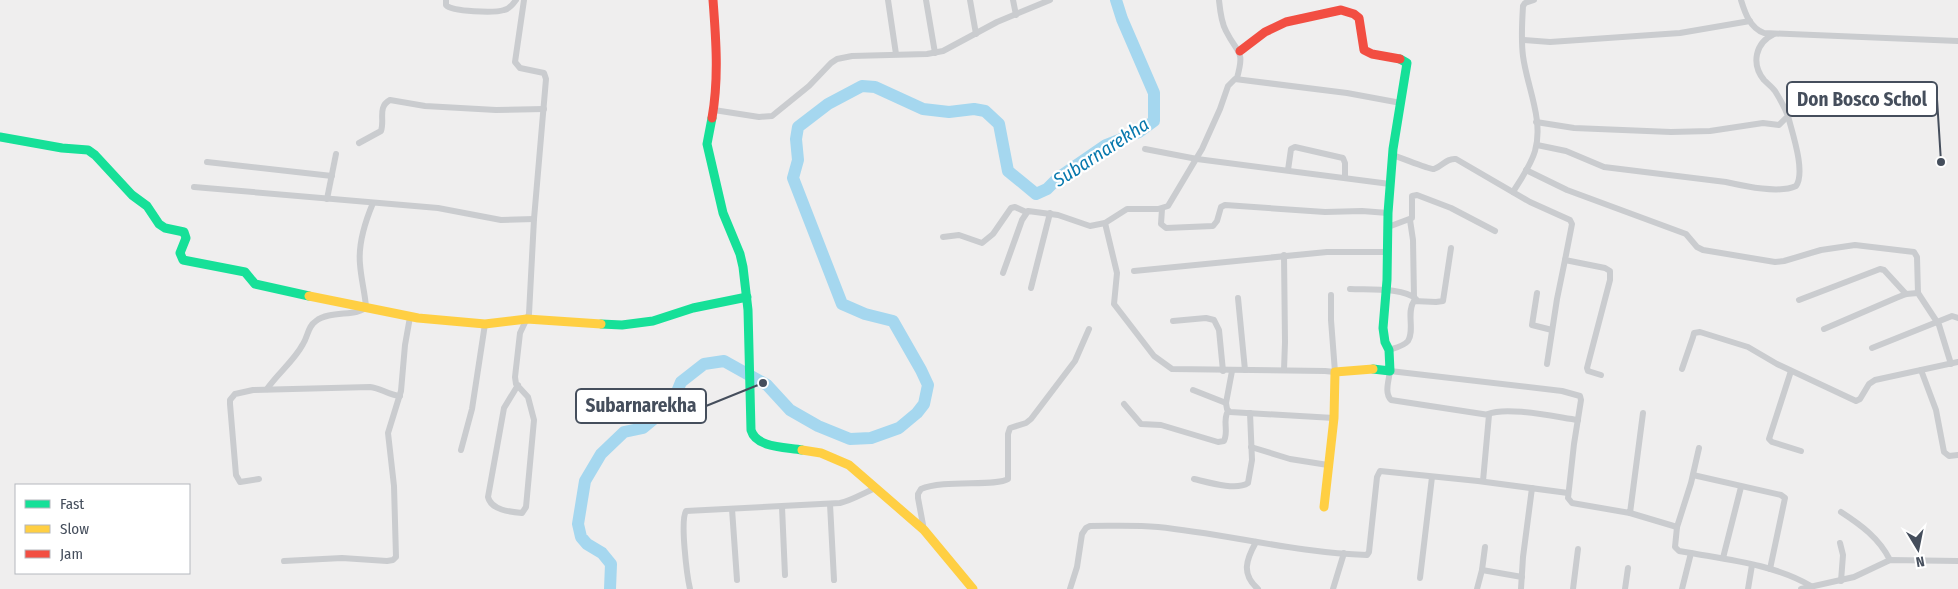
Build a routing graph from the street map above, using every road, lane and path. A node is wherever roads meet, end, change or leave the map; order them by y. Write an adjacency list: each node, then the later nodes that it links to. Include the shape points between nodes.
1 (446, 0): 2 (street, via 450,9 481,11 504,11)
2 (516, 0)
3 (524, 0): 26 (street, via 515,62 520,68 545,74)
4 (713, 0): 27 (street, via 717,73)
5 (888, 0): 23 (street)
6 (926, 0): 22 (street)
7 (970, 0): 17 (street)
8 (1013, 0): 15 (street)
9 (1050, 0): 15 (street)
10 (1218, 0): 21 (street, via 1226,31)
11 (1518, 0): 14 (street)
12 (1534, 0): 14 (street)
13 (1741, 0): 16 (street)
14 (1525, 3): 19 (street)
15 (1016, 15): 17 (street)
16 (1750, 21): 18 (street, via 1759,31); 19 (street, via 1680,32 1558,41)
17 (976, 34): 22 (street)
18 (1774, 34): 20 (street); 28 (street, via 1759,47 1758,66)
19 (1523, 40): 29 (street)
20 (1958, 41)
21 (1240, 51): 24 (street); 25 (street, via 1285,22 1328,12 1351,12 1359,18 1364,50 1407,63)
22 (935, 53): 23 (street)
23 (896, 54): 27 (street, via 852,56 833,61 772,116)
24 (1236, 78): 25 (street); 36 (street, via 1228,86)
25 (1401, 103): 35 (street)
26 (544, 110): 31 (street, via 434,106 390,100 381,112 381,131); 51 (street)
27 (714, 110): 70 (street, via 707,144 723,213 740,254)
28 (1788, 116): 29 (street, via 1779,125 1763,123 1694,132 1574,128); 32 (street, via 1800,177 1796,186 1787,189 1604,167 1566,151)
29 (1536, 122): 32 (street)
30 (0, 137): 74 (street, via 90,152 147,206 159,224 184,232 185,241 180,253 183,260 245,272 263,288)
31 (359, 143)
32 (1536, 145): 39 (street)
33 (1145, 149): 36 (street)
34 (336, 154): 40 (street)
35 (1392, 155): 42 (street); 44 (street, via 1431,169 1456,159)
36 (1197, 159): 38 (street); 47 (street, via 1170,204)
37 (207, 162): 40 (street)
38 (1288, 170): 41 (street); 41 (street, via 1291,148 1295,147 1343,158)
39 (1526, 170): 44 (street); 67 (street, via 1567,190 1686,234 1697,247 1714,252 1780,262 1848,245 1914,252 1917,257)
40 (332, 176): 45 (street)
41 (1345, 177): 42 (street)
42 (1390, 184): 49 (street)
43 (194, 187): 45 (street)
44 (1513, 192): 60 (street, via 1570,220)
45 (327, 199): 46 (street)
46 (372, 203): 51 (street, via 438,208 501,220); 74 (street, via 364,226 360,254)
47 (1162, 209): 49 (street, via 1161,224 1166,228 1213,226 1221,207 1226,205); 53 (street, via 1132,208)
48 (1026, 212): 50 (street); 56 (street, via 1011,208 984,243 959,236); 62 (street)
49 (1388, 213): 54 (street)
50 (1050, 214): 53 (street, via 1090,226); 63 (street)
51 (534, 219): 77 (street)
52 (1410, 220): 54 (street); 55 (street, via 1413,215 1412,196 1417,195); 72 (street)
53 (1106, 223): 92 (street, via 1117,273 1114,304 1140,339 1172,370)
54 (1388, 227): 58 (street)
55 (1495, 231)
56 (943, 237)
57 (1451, 248): 72 (street, via 1443,301)
58 (1388, 252): 59 (street, via 1337,251); 65 (street)
59 (1284, 256): 61 (street); 90 (street)
60 (1565, 260): 82 (street); 97 (street, via 1610,271 1587,368)
61 (1134, 271)
62 (1003, 273)
63 (1031, 288)
64 (1350, 289): 65 (street)
65 (1386, 291): 72 (street, via 1409,294); 85 (street, via 1383,328)
66 (1537, 293): 82 (street, via 1532,325)
67 (1918, 293): 68 (street); 79 (street)
68 (1906, 294): 73 (street, via 1884,270 1880,270); 83 (street)
69 (1331, 295): 96 (street)
70 (747, 297): 77 (street, via 637,324); 122 (street, via 753,437 760,442 821,452 843,461)
71 (1238, 298): 89 (street)
72 (1415, 299): 85 (street, via 1411,307 1408,341)
73 (1799, 300)
74 (366, 307): 75 (street); 99 (street, via 362,312 334,314 314,322 294,358)
75 (410, 317): 80 (street); 101 (street)
76 (1958, 318): 79 (street, via 1952,316)
77 (528, 319): 80 (street); 98 (street, via 520,333 515,377)
78 (1173, 321): 92 (street, via 1214,320 1219,330)
79 (1938, 322): 84 (street); 86 (street)
80 (485, 324): 112 (street, via 472,409)
81 (1089, 329): 132 (street, via 1074,361 1031,419 1010,428 1008,479 921,489 918,498)
82 (1552, 330): 87 (street)
83 (1824, 330)
84 (1872, 348)
85 (1389, 350): 94 (street)
86 (1955, 363): 91 (street)
87 (1547, 364)
88 (1682, 368): 95 (street, via 1692,337 1700,332 1743,345)
89 (1245, 370): 90 (street); 93 (street)
90 (1284, 370): 96 (street)
91 (1921, 370): 95 (street, via 1871,382 1857,400); 114 (street, via 1936,410 1944,452 1949,456)
92 (1223, 371): 93 (street)
93 (1232, 371): 103 (street)
94 (1390, 371): 96 (street); 107 (street, via 1387,392 1391,400); 109 (street, via 1577,394 1581,400)
95 (1791, 371): 113 (street, via 1769,439)
96 (1336, 372): 108 (street)
97 (1601, 375)
98 (518, 385): 98 (street, via 504,408 488,496 489,502 498,508 522,513 526,507 534,420 528,397)
99 (267, 389): 101 (street, via 370,387); 118 (street, via 242,391 230,400 238,479 242,482)
100 (1193, 390): 103 (street)
101 (400, 396): 141 (street, via 388,433 394,486 395,559)
102 (1124, 404): 104 (street, via 1141,424 1161,425 1218,442 1226,437)
103 (1226, 404): 104 (street)
104 (1228, 411): 105 (street)
105 (1250, 413): 108 (street); 110 (street)
106 (1643, 413): 129 (street)
107 (1488, 414): 109 (street, via 1511,412); 120 (street)
108 (1334, 418): 115 (street)
109 (1578, 420): 124 (street)
110 (1251, 447): 115 (street, via 1290,459); 119 (street, via 1250,476 1246,485 1229,486)
111 (1699, 448): 116 (street)
112 (461, 450)
113 (1801, 451)
114 (1958, 455)
115 (1328, 465): 127 (street)
116 (1693, 475): 121 (street); 131 (street)
117 (1432, 477): 120 (street); 137 (street, via 1380,471 1369,554); 149 (street)
118 (259, 479)
119 (1194, 479)
120 (1483, 481): 123 (street)
121 (1741, 487): 139 (street); 145 (street, via 1785,498)
122 (876, 488): 125 (street, via 851,500); 132 (street)
123 (1532, 488): 124 (street); 148 (street)
124 (1568, 493): 129 (street, via 1572,503)
125 (830, 504): 126 (street); 151 (street)
126 (782, 506): 128 (street); 147 (street)
127 (1324, 507)
128 (732, 509): 150 (street); 154 (street, via 684,513)
129 (1630, 512): 131 (street)
130 (1842, 512): 140 (street, via 1867,530)
131 (1677, 527): 138 (street, via 1676,547 1679,551)
132 (924, 530): 155 (street)
133 (1256, 542): 137 (street); 156 (street, via 1160,527 1090,526 1082,534); 157 (street, via 1246,568 1251,582)
134 (1840, 543): 152 (street, via 1843,554)
135 (1485, 547): 146 (street)
136 (1578, 549): 161 (street)
137 (1344, 553): 158 (street)
138 (1691, 553): 139 (street); 163 (street)
139 (1723, 558): 143 (street)
140 (1890, 560): 142 (street); 152 (street)
141 (284, 561)
142 (1958, 561)
143 (1752, 566): 145 (street); 164 (street)
144 (1628, 568): 162 (street)
145 (1770, 569): 153 (street)
146 (1482, 570): 148 (street); 159 (street)
147 (785, 575)
148 (1522, 577): 160 (street)
149 (1420, 578)
150 (737, 580)
151 (834, 580)
152 (1840, 581): 153 (street)
153 (1811, 586): 165 (street)
154 (690, 589)
155 (973, 589)
156 (1070, 589)
157 (1258, 589)
158 (1333, 589)
159 (1477, 589)
160 (1521, 589)
161 (1572, 589)
162 (1625, 589)
163 (1682, 589)
164 (1748, 589)
165 (1801, 589)

